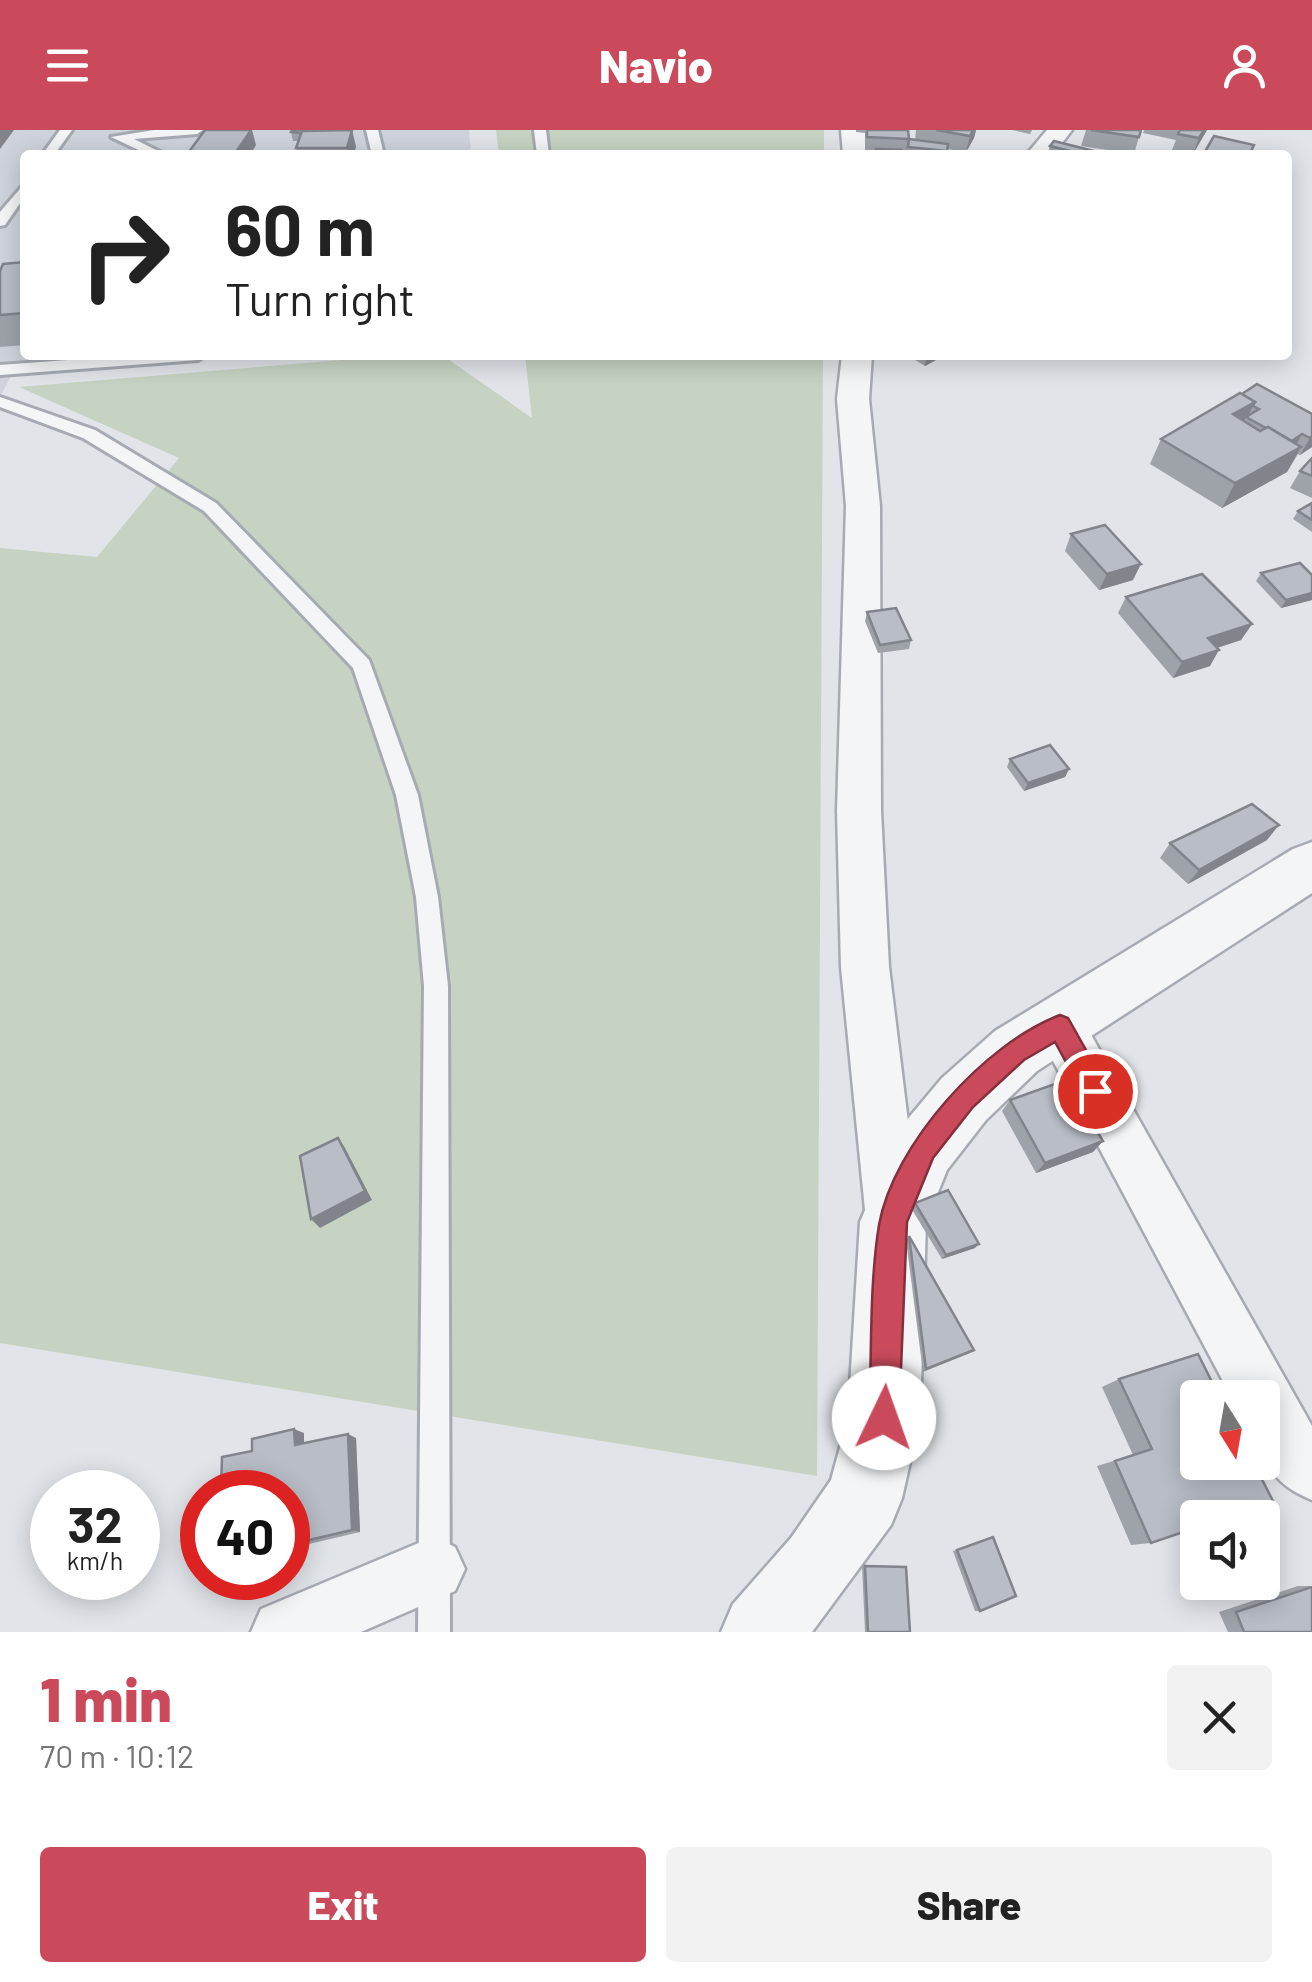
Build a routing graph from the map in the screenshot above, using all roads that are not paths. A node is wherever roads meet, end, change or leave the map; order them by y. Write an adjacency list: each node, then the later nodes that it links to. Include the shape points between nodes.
1 (197, 130): 3 (lane)
2 (1060, 130): 5 (street)
3 (116, 137): 4 (lane)
4 (148, 150)
5 (1044, 150)
6 (20, 194): 7 (lane)
7 (0, 222)
8 (132, 360): 10 (lane)
9 (857, 360): 14 (street, via 865,967)
10 (0, 370)
11 (0, 402): 16 (lane, via 89,434 210,507 362,665 407,796 428,898 436,986)
12 (1312, 865): 13 (street)
13 (1060, 1026): 14 (street, via 1016,1052 964,1099 924,1149); 15 (street, via 1291,1448)
14 (893, 1222): 19 (street, via 884,1418 864,1498)
15 (1312, 1470)
16 (433, 1569): 17 (street); 18 (lane)
17 (284, 1632)
18 (434, 1632)
19 (761, 1632)

